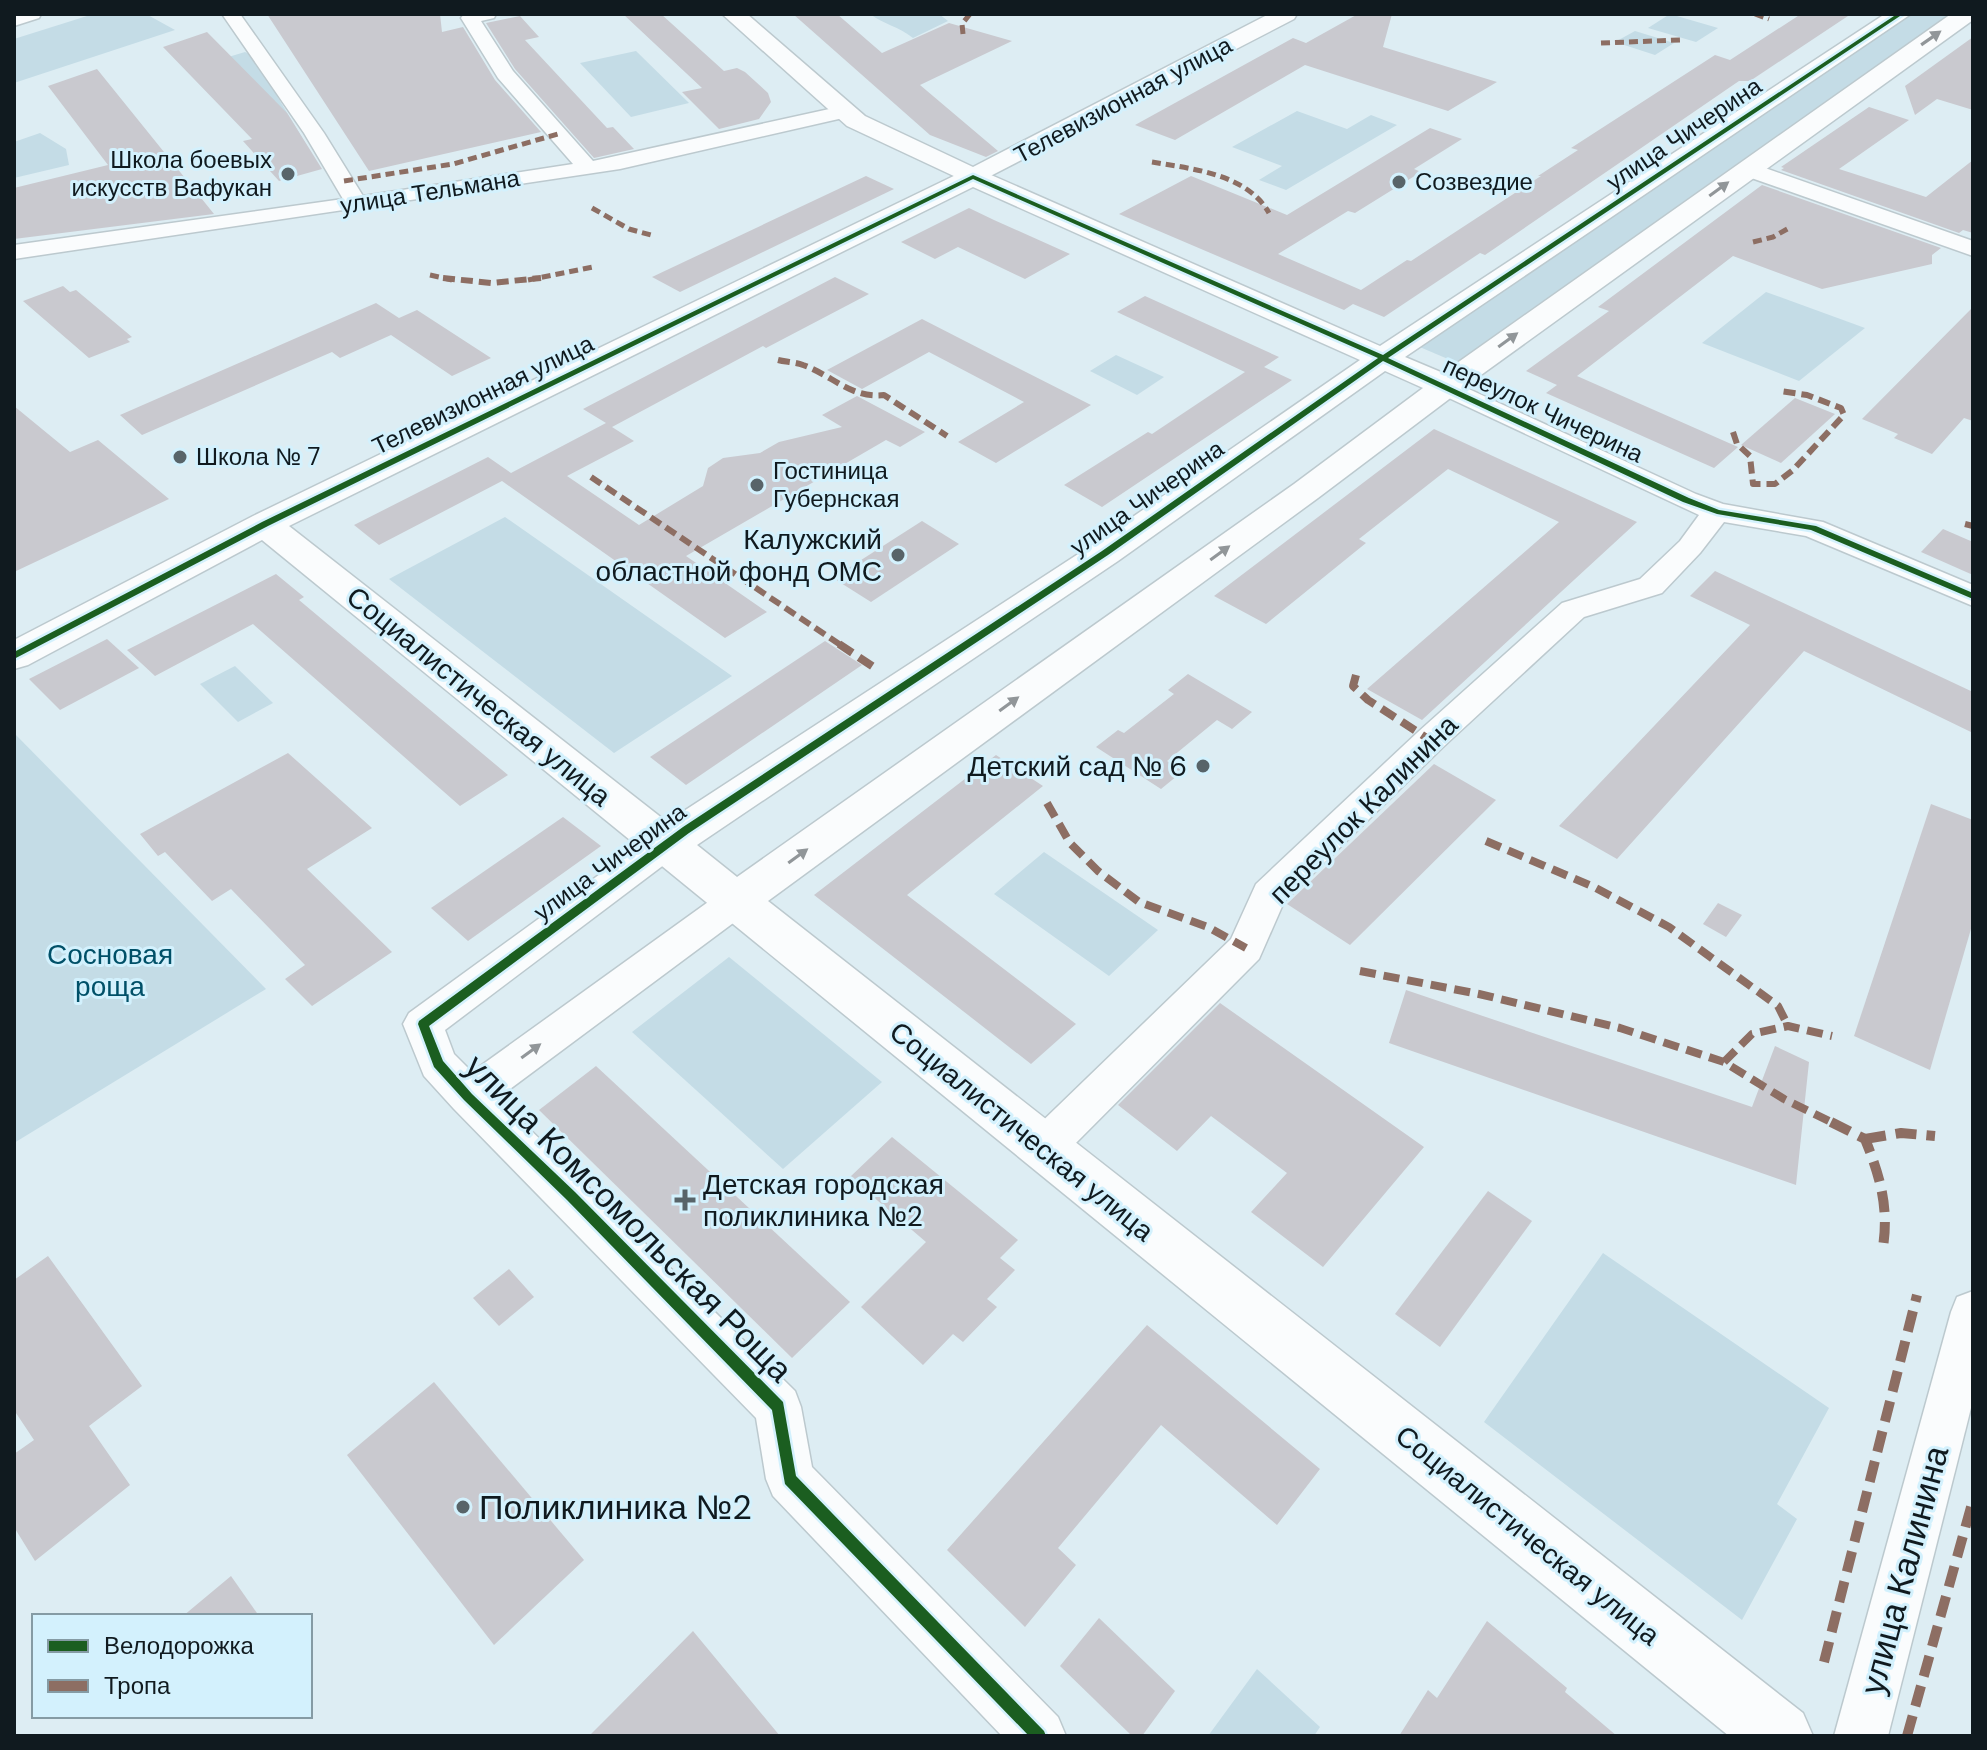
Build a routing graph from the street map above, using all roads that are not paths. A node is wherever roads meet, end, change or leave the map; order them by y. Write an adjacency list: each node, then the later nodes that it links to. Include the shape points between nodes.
1 (32, 14): 8 (street)
2 (231, 14): 13 (street)
3 (487, 14): 10 (street, via 470,18 488,51)
4 (733, 14): 9 (street, переулок Чичерина)
5 (1900, 14): 16 (street, улица Чичерина)
6 (1966, 14): 11 (street, one-way to 6)
7 (1273, 16): 12 (street, Телевизионная улица)
8 (14, 20)
9 (843, 112): 10 (street, улица Тельмана); 12 (street, переулок Чичерина)
10 (588, 168): 13 (street, улица Тельмана)
11 (1748, 169): 14 (street); 17 (street, one-way to 11)
12 (973, 177): 16 (street, переулок Чичерина); 19 (street, Телевизионная улица)
13 (357, 204): 15 (street, улица Тельмана)
14 (1973, 249)
15 (14, 252)
16 (1383, 358): 17 (street, переулок Чичерина); 22 (street, улица Чичерина, via 1105,553)
17 (1445, 386): 18 (street, переулок Чичерина); 23 (street, one-way to 17)
18 (1717, 512): 20 (street, переулок Чичерина, via 1813,528); 26 (street, переулок Калинина, via 1651,586 1573,610 1430,740 1269,894 1246,948)
19 (265, 524): 21 (street, Телевизионная улица); 22 (street, Социалистическая улица)
20 (1973, 596)
21 (14, 656)
22 (664, 846): 23 (street, Социалистическая улица); 24 (street, улица Чичерина)
23 (735, 902): 25 (street, one-way to 23); 26 (street, Социалистическая улица)
24 (423, 1024): 25 (street, улица Комсомольская Роща, via 438,1064)
25 (468, 1097): 28 (street, улица Комсомольская Роща, via 778,1407 790,1479)
26 (1043, 1148): 29 (street, Социалистическая улица)
27 (1973, 1312): 30 (street, улица Калинина)
28 (1039, 1736)
29 (1780, 1736)
30 (1861, 1736)

